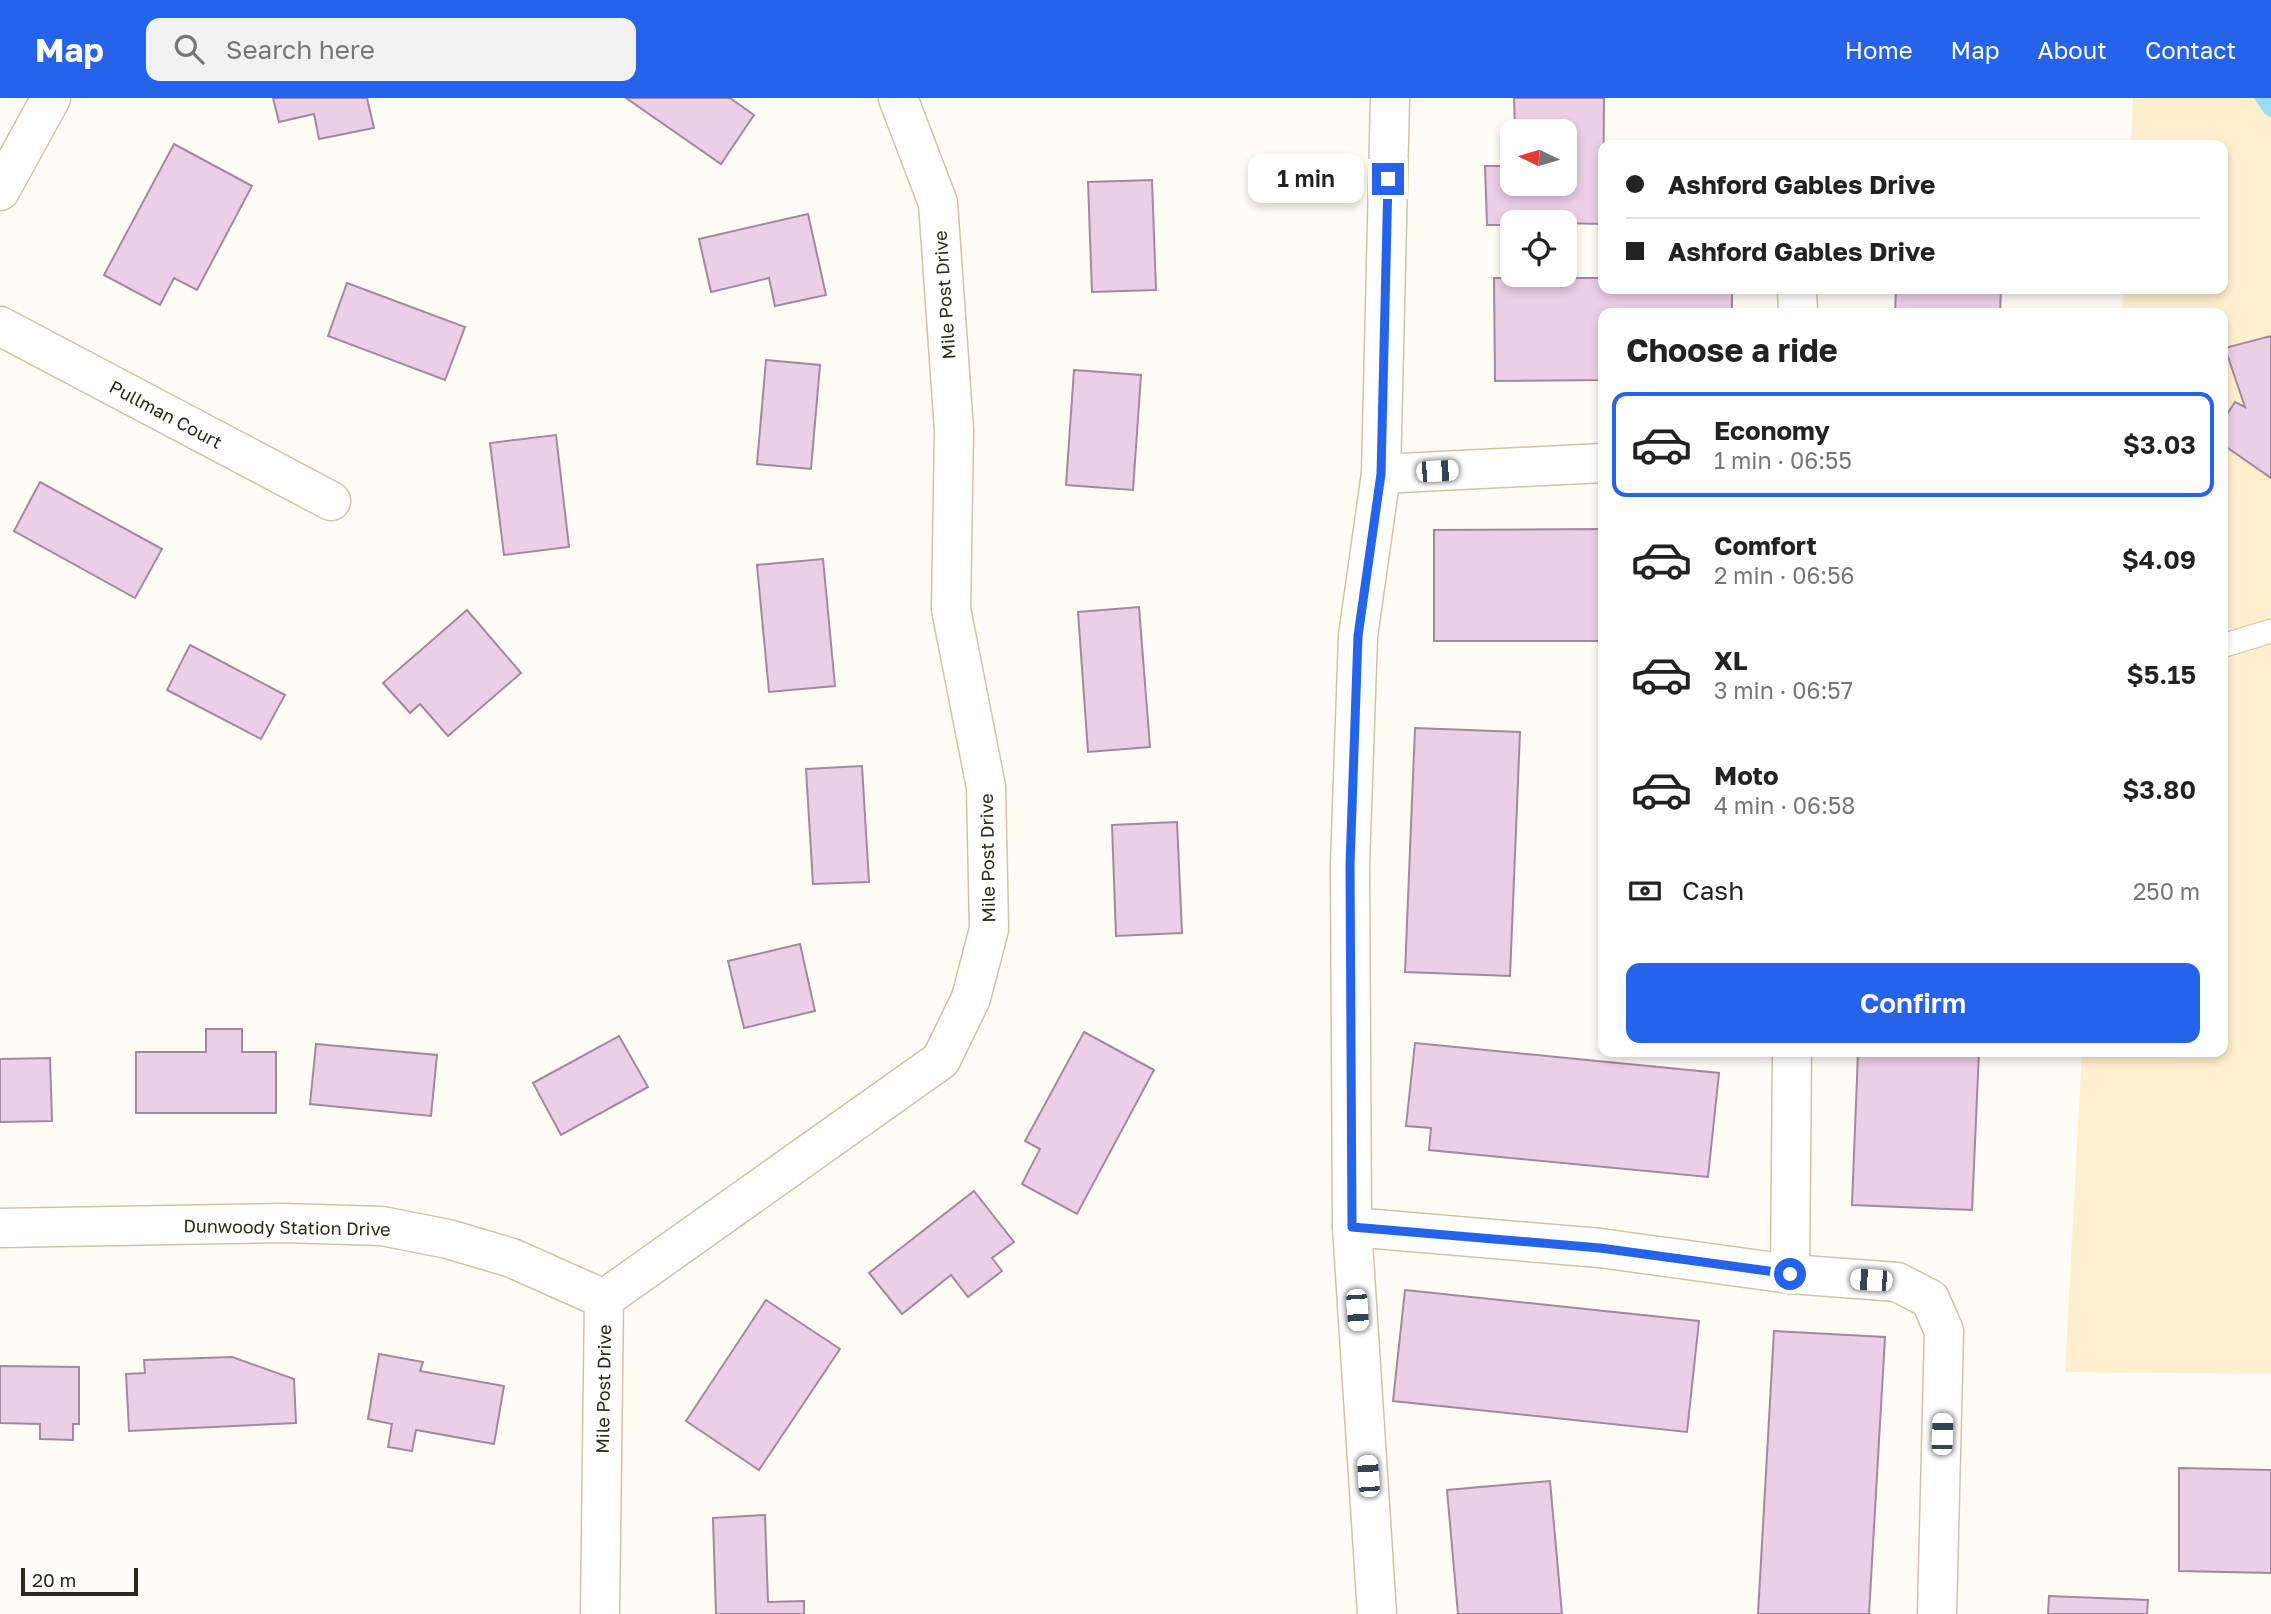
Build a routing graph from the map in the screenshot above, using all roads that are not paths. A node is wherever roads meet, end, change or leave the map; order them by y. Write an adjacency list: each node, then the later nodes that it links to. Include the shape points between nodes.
1 (51, 98): 4 (street)
2 (898, 98): 15 (street, Mile Post Drive, via 938,203 954,430 951,609 986,787 989,929 971,998 941,1060)
3 (1390, 98): 7 (street)
4 (0, 191)
5 (0, 326): 8 (street, Pullman Court)
6 (1598, 464): 7 (street)
7 (1381, 474): 12 (street, via 1358,636 1350,865)
8 (331, 501)
9 (2271, 631): 10 (lane)
10 (2228, 644)
11 (1791, 1057): 14 (street)
12 (1352, 1227): 14 (street, via 1600,1248); 17 (street)
13 (0, 1228): 15 (street, Dunwoody Station Drive, via 283,1223 382,1226 512,1258)
14 (1790, 1274): 18 (street, via 1897,1282 1930,1299 1944,1331)
15 (604, 1299): 16 (street, Mile Post Drive)
16 (600, 1614)
17 (1377, 1614)
18 (1937, 1614)

